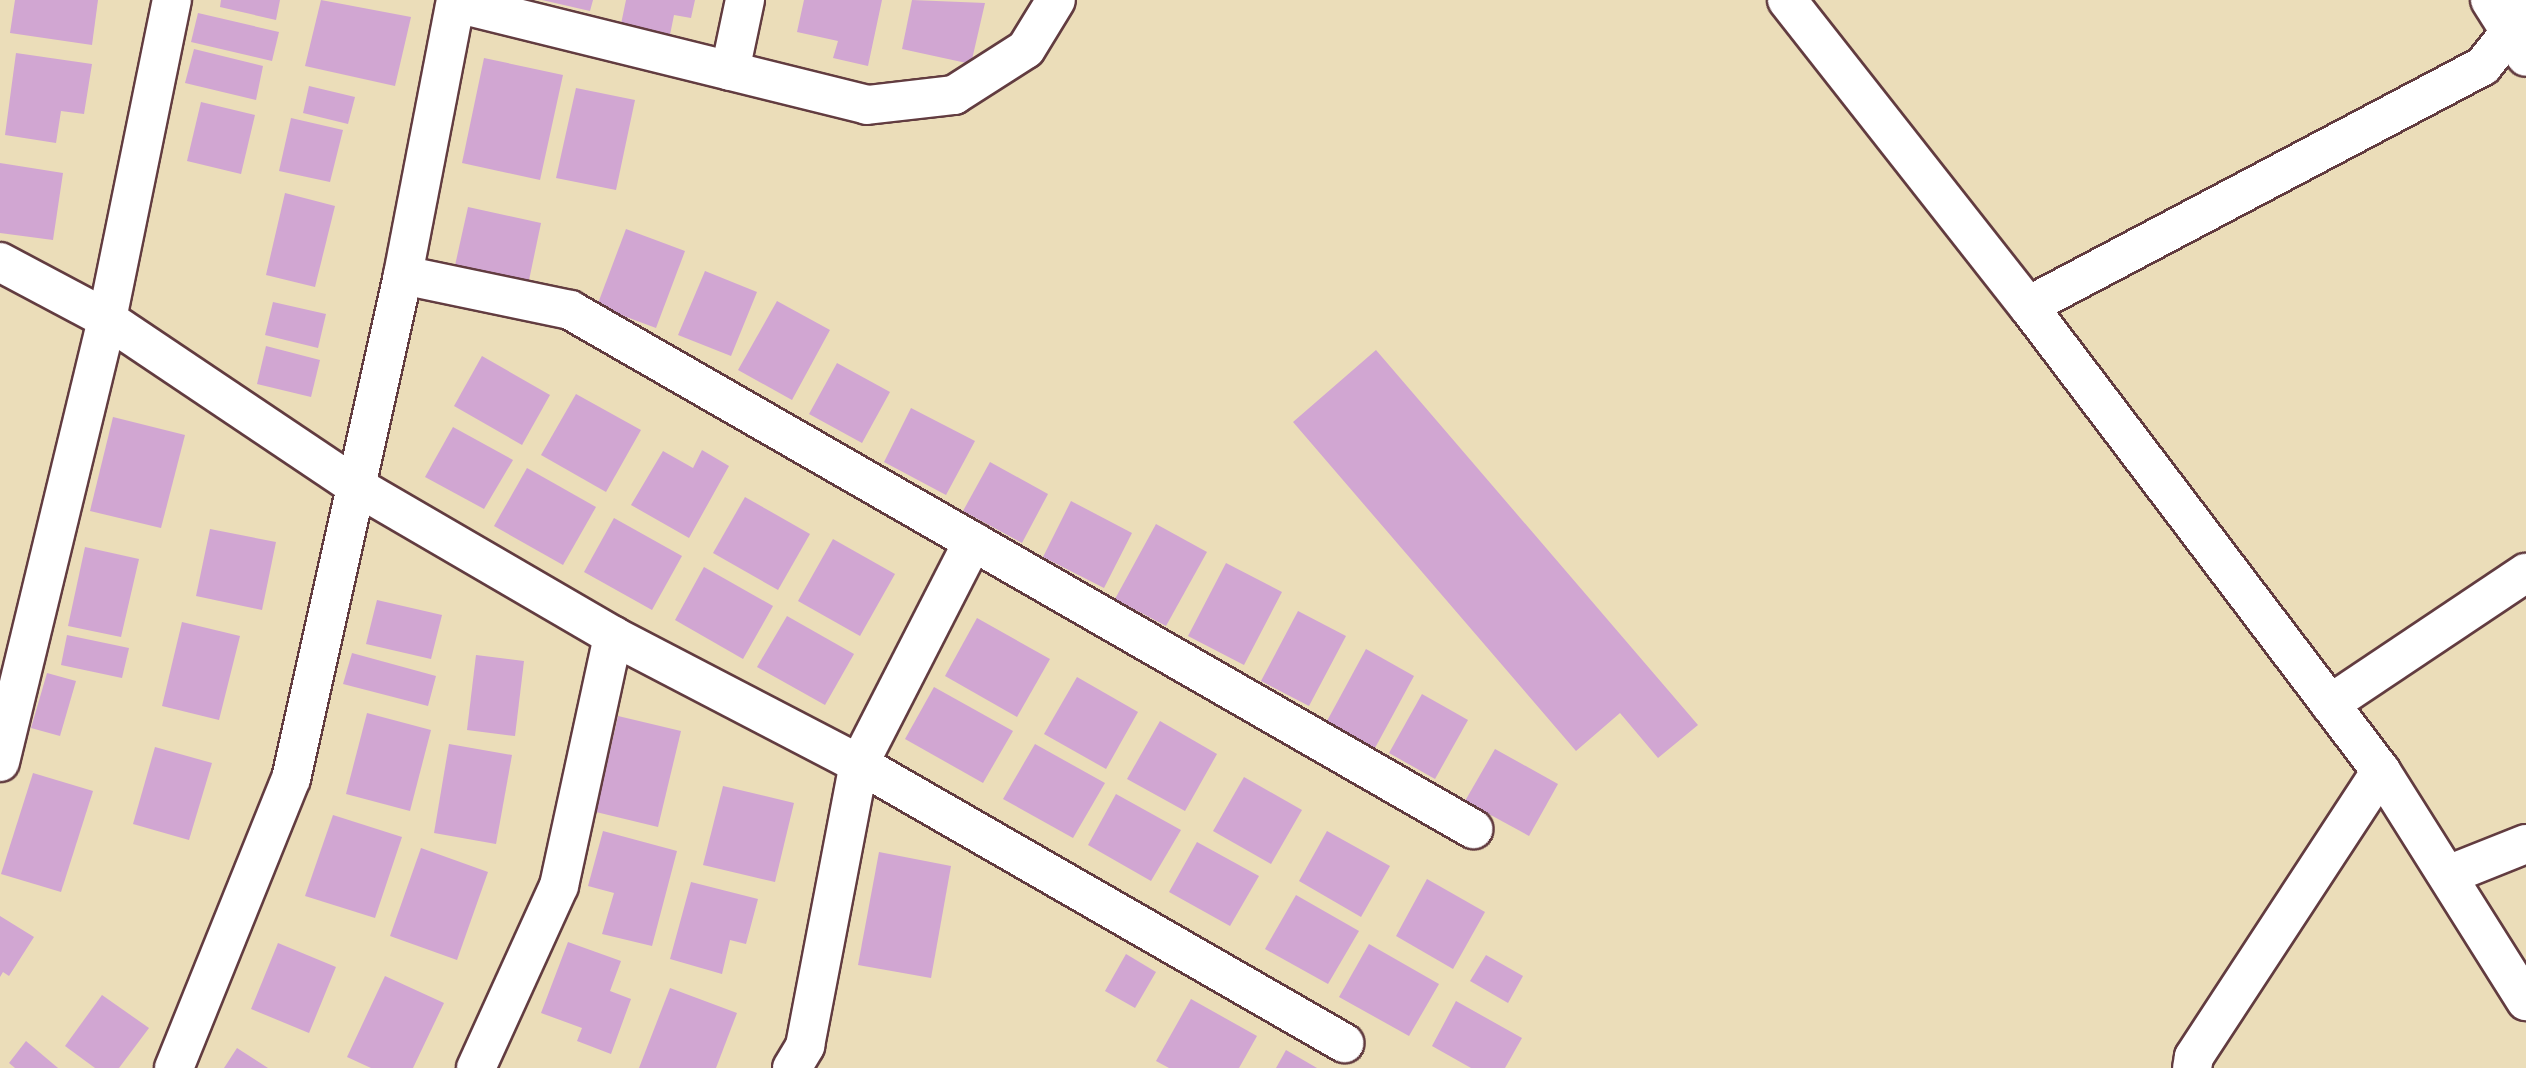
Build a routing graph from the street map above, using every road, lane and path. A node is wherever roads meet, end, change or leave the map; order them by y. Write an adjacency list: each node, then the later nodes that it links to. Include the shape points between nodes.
1 (172, 0): 12 (street)
2 (745, 0): 8 (street)
3 (1056, 0): 8 (street, via 1026,49 954,95 867,104)
4 (1787, 0): 11 (street)
5 (2490, 0): 7 (street)
6 (456, 1): 8 (street); 10 (street)
7 (2521, 34): 11 (street, via 2483,66)
8 (730, 71)
9 (0, 262): 12 (street)
10 (403, 275): 13 (street); 14 (street, via 570,310)
11 (2028, 306): 17 (street)
12 (107, 318): 13 (street); 18 (street)
13 (355, 485): 16 (street); 26 (street, via 291,779)
14 (973, 541): 19 (street); 21 (street)
15 (2526, 573): 17 (street)
16 (613, 636): 19 (street); 27 (street, via 559,886)
17 (2330, 704): 20 (street)
18 (0, 762)
19 (859, 764): 25 (street); 28 (street, via 805,1045)
20 (2381, 771): 23 (street); 29 (street, via 2194,1058)
21 (1473, 829)
22 (2526, 844): 23 (street)
23 (2448, 875): 24 (street)
24 (2526, 1001)
25 (1344, 1043)
26 (174, 1068)
27 (476, 1068)
28 (792, 1068)
29 (2192, 1068)

